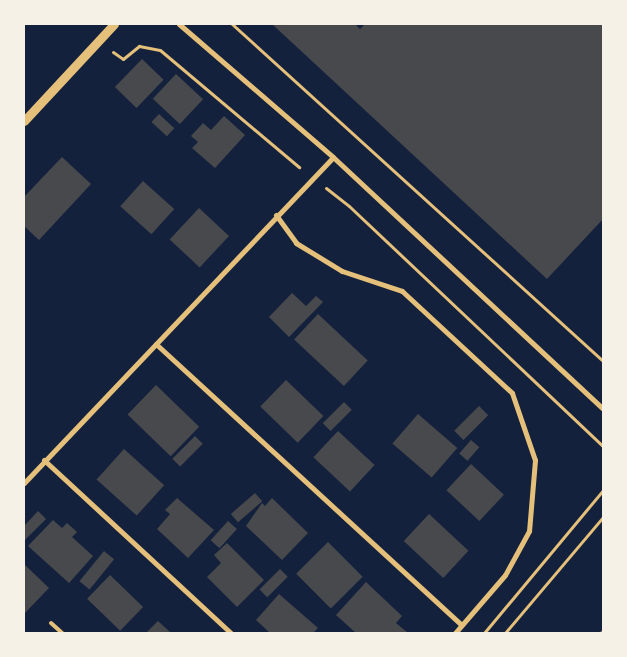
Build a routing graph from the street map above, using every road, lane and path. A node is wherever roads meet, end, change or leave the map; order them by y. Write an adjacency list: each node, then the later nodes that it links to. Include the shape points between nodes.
1 (114, 24): 4 (street)
2 (179, 24): 6 (street)
3 (232, 24): 10 (path)
4 (98, 41): 5 (street); 7 (path, via 123,59 139,46 160,50)
5 (24, 121)
6 (333, 157): 7 (street); 11 (street)
7 (312, 178): 8 (street); 12 (path, via 349,206)
8 (276, 215): 9 (street); 18 (street, via 296,243 342,271 402,291 512,393 536,460 529,531 505,575)
9 (156, 344): 13 (street); 18 (street)
10 (603, 361)
11 (603, 409)
12 (603, 446)
13 (44, 460): 14 (street); 20 (street)
14 (24, 483)
15 (603, 490): 22 (path)
16 (603, 517): 23 (path)
17 (51, 623): 19 (lane)
18 (462, 625): 21 (street)
19 (62, 633)
20 (231, 633)
21 (455, 633)
22 (484, 633)
23 (505, 633)

